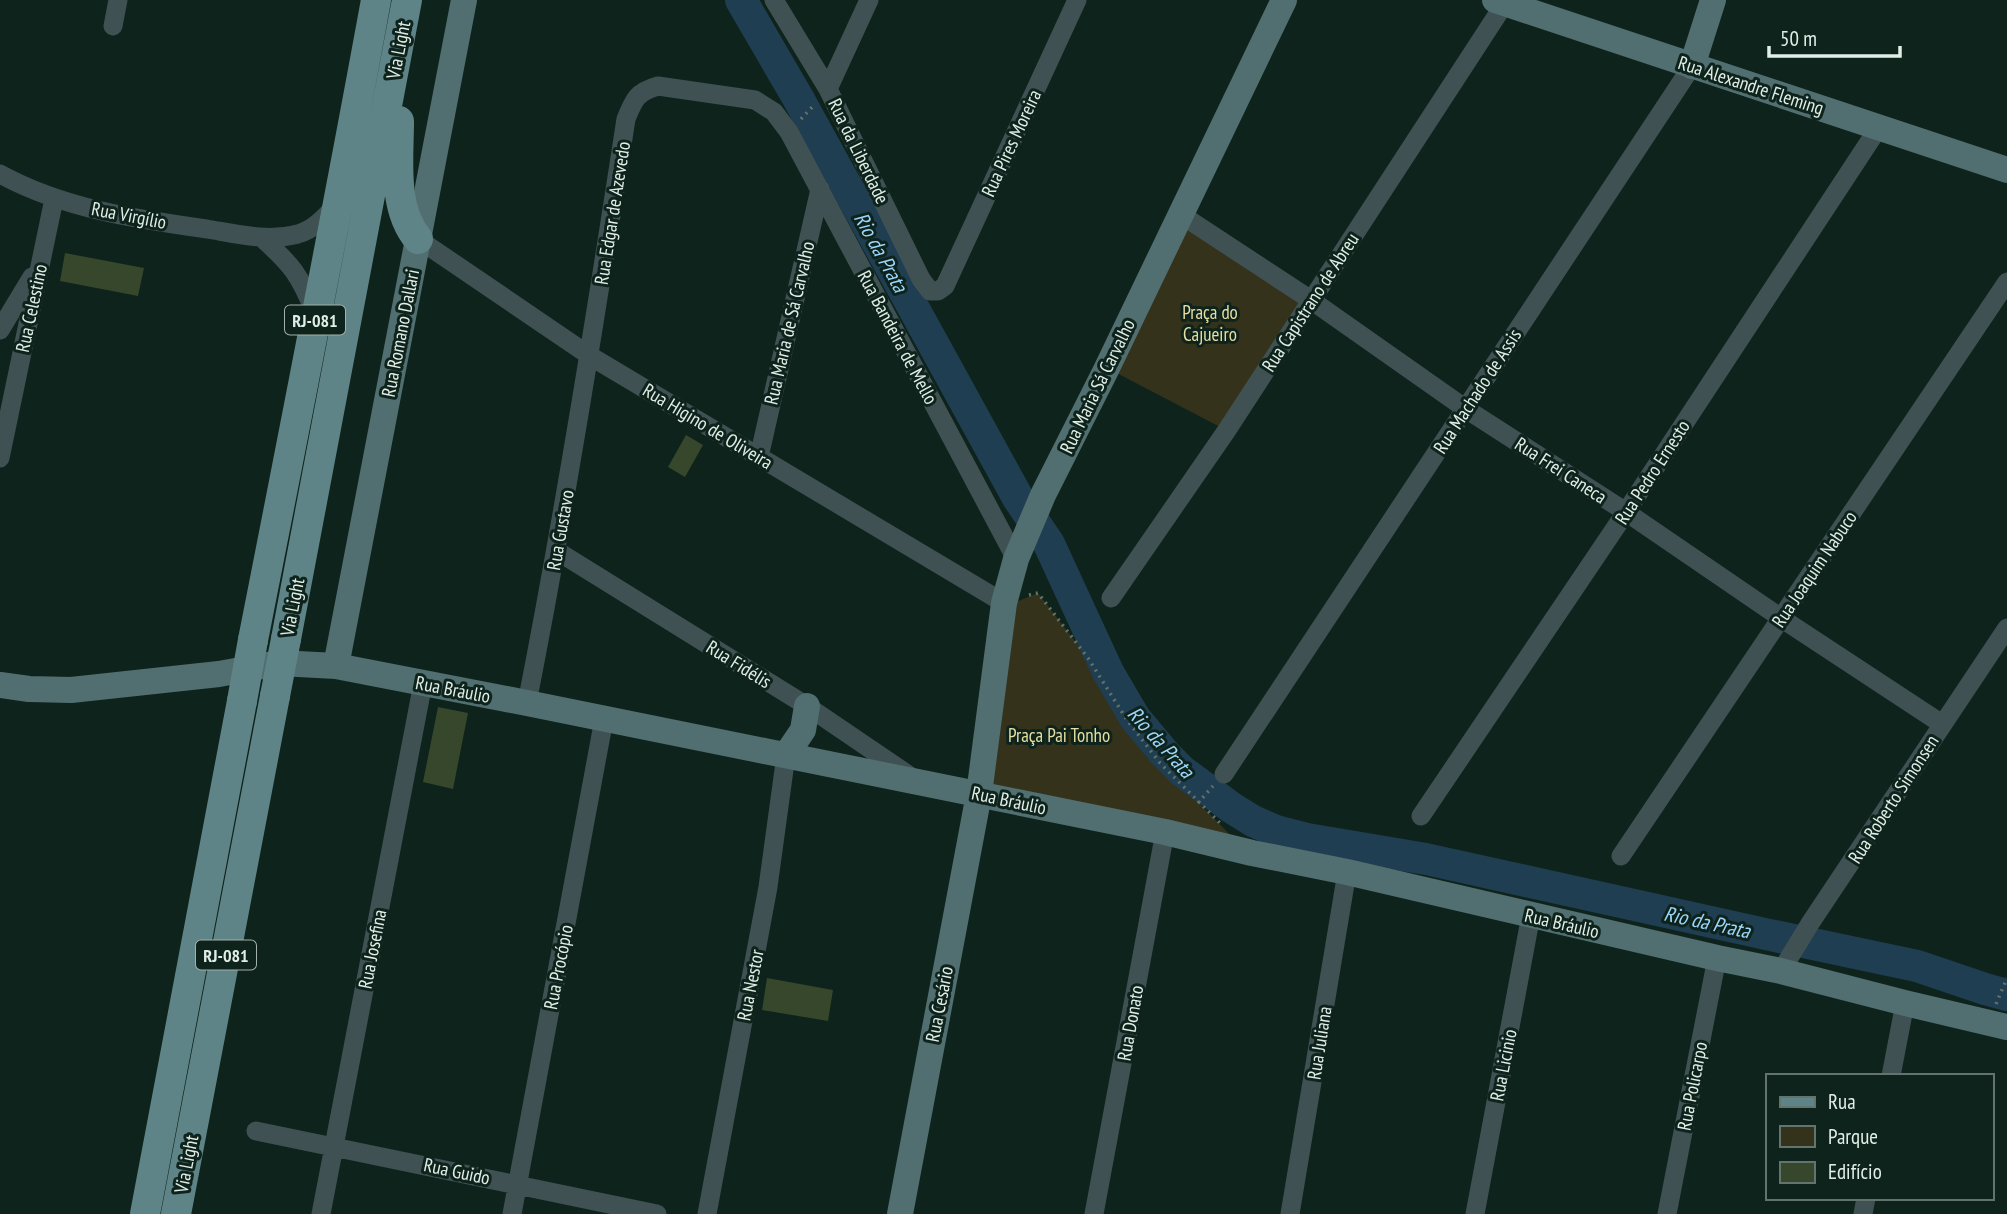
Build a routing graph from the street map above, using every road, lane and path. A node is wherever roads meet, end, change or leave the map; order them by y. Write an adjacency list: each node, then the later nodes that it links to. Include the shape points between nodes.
1 (118, 0): 11 (street)
2 (376, 0): 22 (main road, Via Light / RJ-081)
3 (408, 0): 12 (main road, Via Light / RJ-081)
4 (464, 0): 25 (street, Rua Romano Dallari)
5 (774, 0): 15 (street, Rua da Liberdade)
6 (869, 0): 15 (street)
7 (1077, 0): 28 (street, Rua Pires Moreira)
8 (1284, 0): 23 (street, Rua Maria Sá Carvalho)
9 (1713, 0): 13 (street, Rua Machado de Assis)
10 (1511, 3): 13 (street, Rua Alexandre Fleming); 29 (street, Rua Capistrano de Abreu)
11 (113, 26)
12 (398, 50): 25 (main road, via 399,190 404,215); 73 (main road, Via Light / RJ-081, bridge)
13 (1692, 66): 17 (street, Rua Alexandre Fleming); 34 (street, Rua Machado de Assis)
14 (658, 86): 20 (street, Rua Bandeira de Mello, via 755,100 769,107 789,132); 32 (street, Rua Edgar de Azevedo, via 643,90 626,119)
15 (825, 93): 16 (path); 28 (street, Rua da Liberdade, via 921,279 930,291)
16 (796, 124)
17 (1880, 127): 18 (street, Rua Alexandre Fleming); 37 (street, Rua Pedro Ernesto)
18 (2007, 170)
19 (0, 174): 21 (street, Rua Virgílio)
20 (820, 189): 35 (street, Rua Maria de Sá Carvalho); 38 (street, Rua Bandeira de Mello)
21 (54, 199): 24 (street, Rua Virgílio); 26 (street, Rua Celestino)
22 (338, 203): 24 (street, Rua Virgílio, via 309,229); 30 (main road, Via Light / RJ-081)
23 (1180, 214): 29 (street, Rua Frei Caneca); 38 (street, Rua Maria Sá Carvalho)
24 (262, 238): 30 (street, via 293,267)
25 (418, 239): 32 (street, Rua Higino de Oliveira); 44 (street, Rua Romano Dallari)
26 (41, 262): 31 (street); 33 (street, Rua Celestino)
27 (2007, 282): 42 (street, Rua Joaquim Nabuco)
28 (945, 286)
29 (1311, 300): 34 (street, Rua Frei Caneca); 40 (street, Rua Capistrano de Abreu)
30 (316, 314): 72 (main road, Via Light / RJ-081, bridge)
31 (0, 330)
32 (590, 356): 35 (street, Rua Higino de Oliveira); 39 (street, Rua Gustavo)
33 (8, 381): 36 (street, Rua Celestino)
34 (1466, 409): 37 (street, Rua Frei Caneca); 52 (street, Rua Machado de Assis)
35 (759, 457): 41 (street, Rua Higino de Oliveira)
36 (0, 458)
37 (1626, 512): 42 (street, Rua Frei Caneca); 57 (street, Rua Pedro Ernesto)
38 (1020, 548): 41 (street, Rua Maria Sá Carvalho)
39 (557, 551): 47 (street, Rua Gustavo); 48 (street, Rua Fidélis)
40 (1111, 598)
41 (1004, 603): 54 (street, Rua Maria Sá Carvalho); 56 (path, via 1038,593 1160,764)
42 (1781, 618): 50 (street, Rua Frei Caneca); 60 (street, Rua Joaquim Nabuco)
43 (2007, 628): 50 (street, Rua Roberto Simonsen)
44 (336, 666): 45 (street, Rua Bráulio); 46 (street, Rua Bráulio, via 279,663 71,690)
45 (423, 683): 47 (street, Rua Bráulio); 70 (street, Rua Josefina)
46 (0, 685)
47 (527, 703): 49 (street, Rua Bráulio)
48 (807, 706): 51 (street, via 803,730); 53 (street, Rua Fidélis)
49 (604, 719): 51 (street, Rua Bráulio); 71 (street, Rua Procópio)
50 (1942, 724): 64 (street, Rua Roberto Simonsen)
51 (786, 755): 53 (street, Rua Bráulio); 77 (street, Rua Nestor, via 768,887)
52 (1224, 774)
53 (918, 782): 54 (street, Rua Bráulio)
54 (979, 794): 59 (street, Rua Bráulio); 78 (street, Rua Cesário)
55 (1202, 798): 56 (path)
56 (1198, 803): 58 (path)
57 (1421, 816)
58 (1225, 828)
59 (1165, 832): 61 (street, Rua Bráulio); 79 (street, Rua Donato)
60 (1621, 856)
61 (1347, 872): 62 (street, Rua Bráulio); 80 (street, Rua Juliana)
62 (1531, 915): 63 (street, Rua Bráulio); 81 (street, Rua Licinio)
63 (1717, 958): 64 (street, Rua Bráulio); 82 (street, Rua Policarpo)
64 (1787, 961): 66 (street, Rua Bráulio)
65 (2007, 978): 67 (path)
66 (1905, 1003): 67 (street, Rua Bráulio); 68 (street)
67 (2000, 1019)
68 (1891, 1074)
69 (256, 1131): 70 (street, Rua Guido)
70 (334, 1146): 71 (street, Rua Guido); 74 (street, Rua Josefina)
71 (518, 1184): 75 (street, Rua Procópio); 76 (street, Rua Guido)
72 (145, 1214)
73 (176, 1214)
74 (321, 1214)
75 (512, 1214)
76 (657, 1214)
77 (707, 1214)
78 (900, 1214)
79 (1094, 1214)
80 (1290, 1214)
81 (1475, 1214)
82 (1667, 1214)

